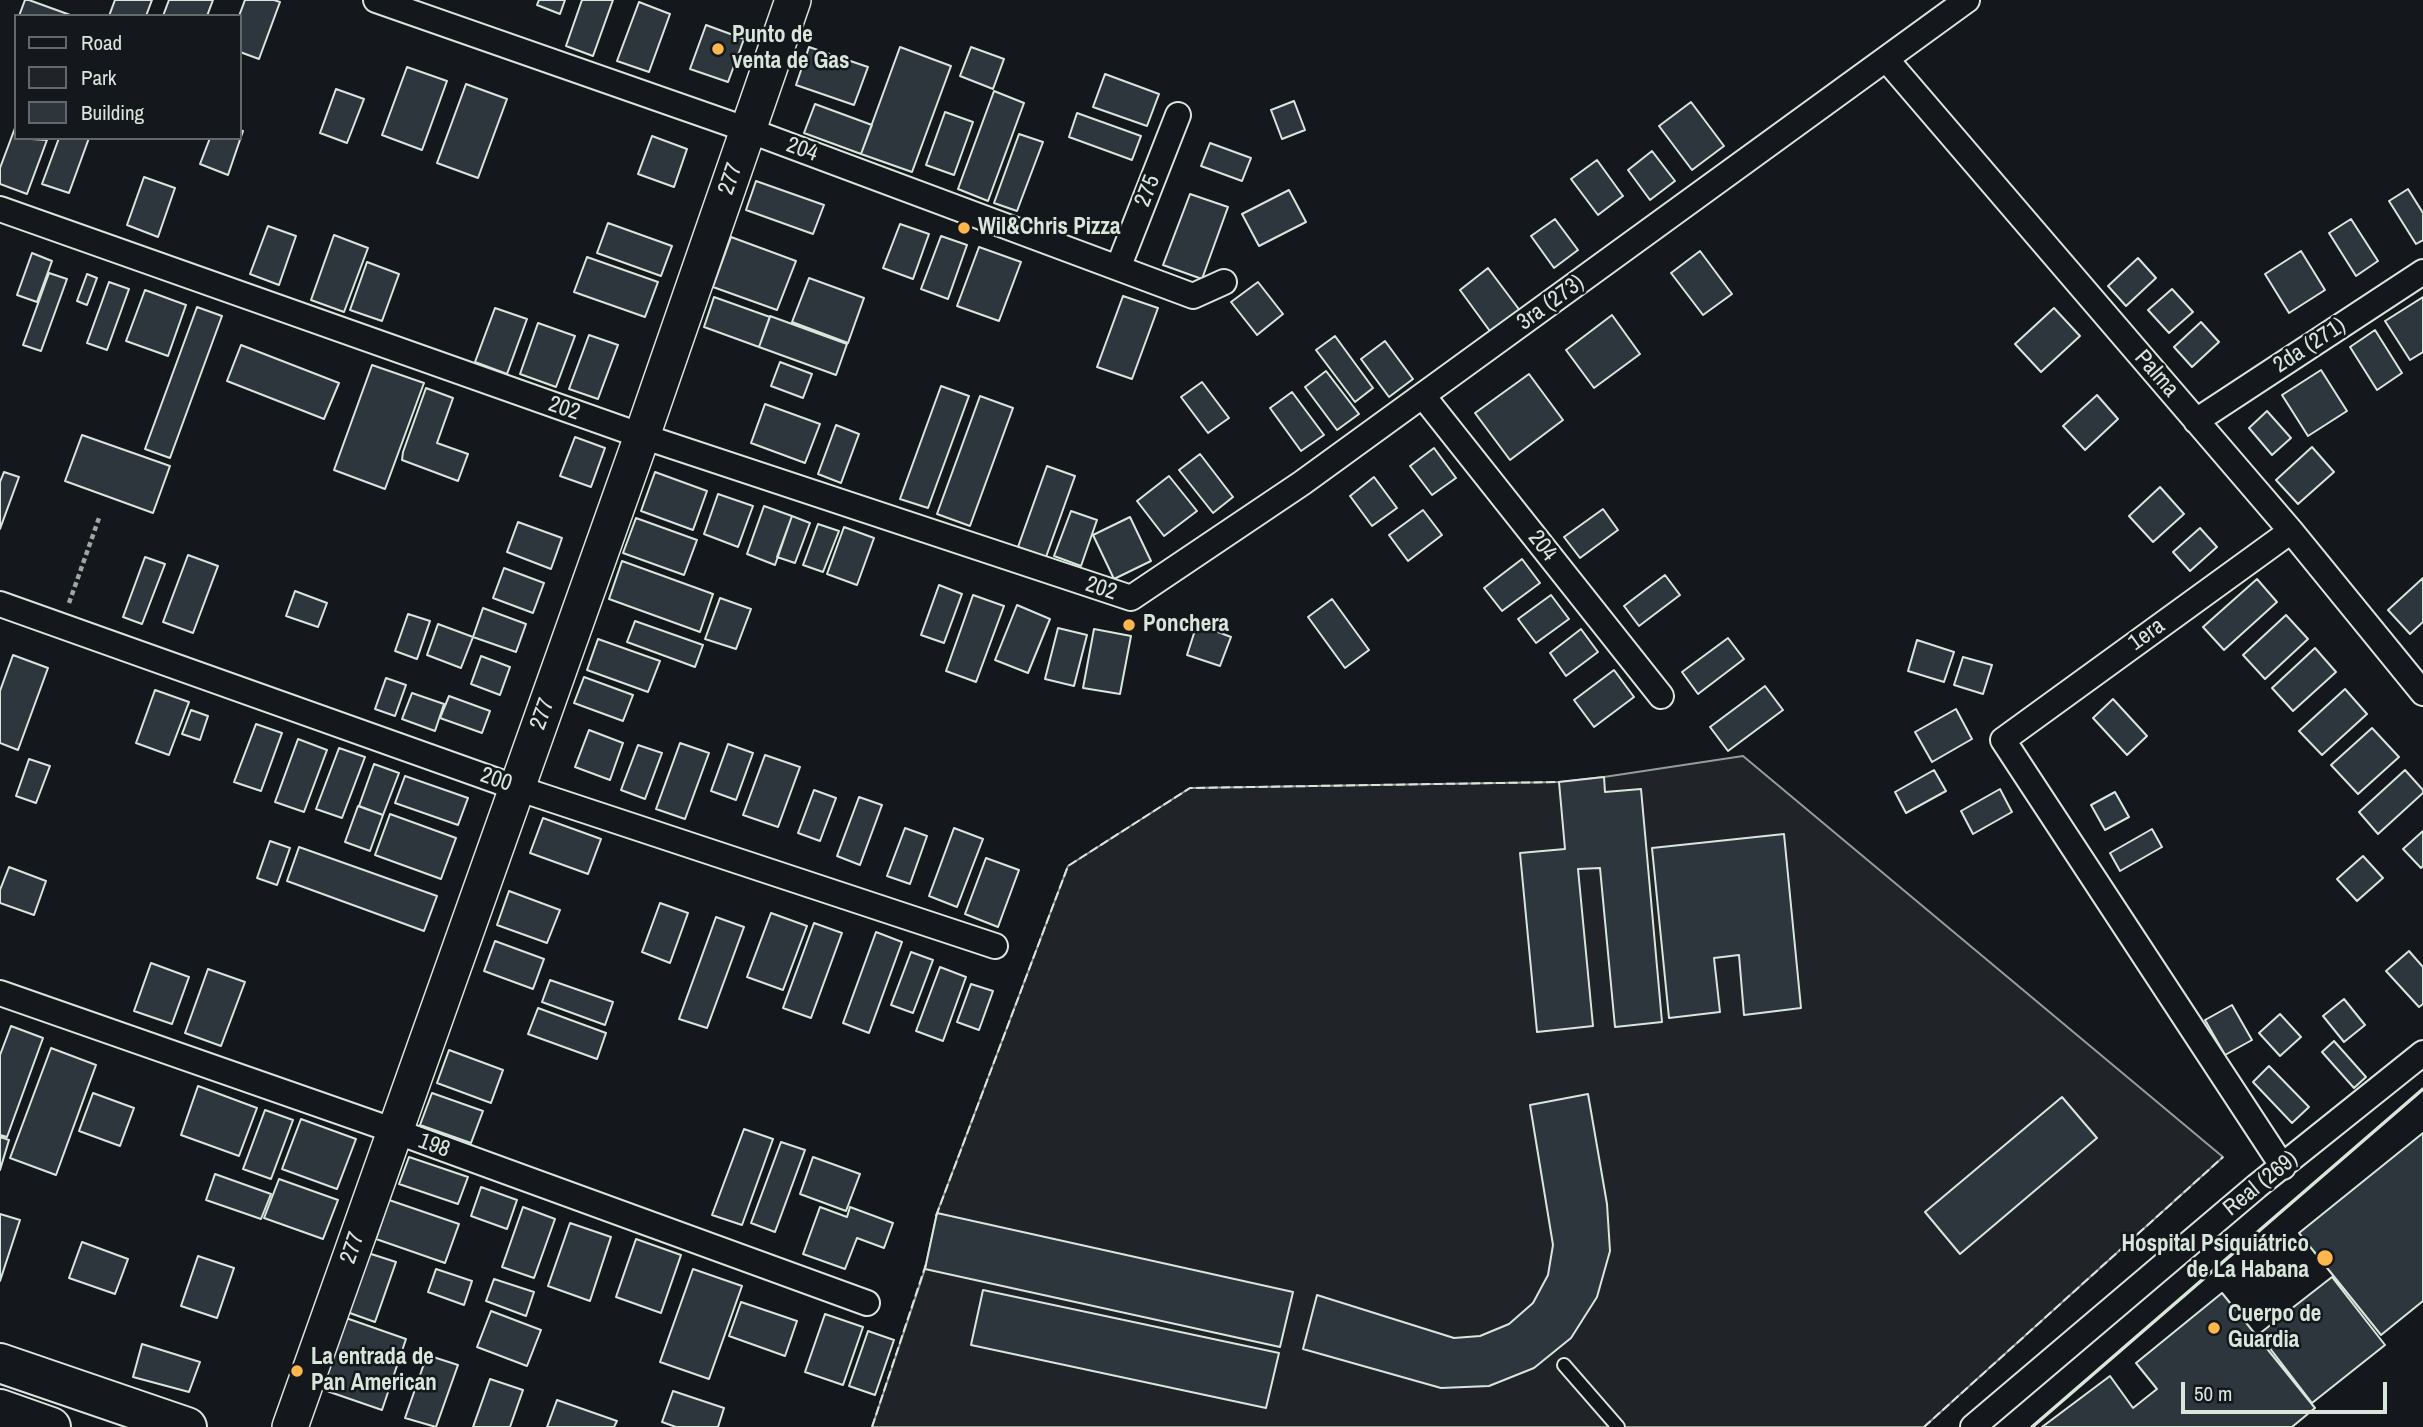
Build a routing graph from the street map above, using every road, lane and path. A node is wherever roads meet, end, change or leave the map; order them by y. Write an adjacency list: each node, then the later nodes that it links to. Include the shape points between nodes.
1 (376, 0): 6 (street, 204)
2 (793, 0): 6 (street, 277)
3 (1967, 0): 4 (street, 3ra (273))
4 (1886, 59): 11 (street, 3ra (273)); 12 (street, Palma)
5 (1178, 115): 8 (street, 275)
6 (748, 130): 8 (street, 204); 13 (street, 277)
7 (0, 209): 13 (street, 202)
8 (1118, 268): 10 (street, 204, via 1192,296)
9 (2423, 272): 12 (street, 2da (271))
10 (1224, 282)
11 (1423, 396): 16 (street, 3ra (273)); 20 (street, 204)
12 (2196, 421): 15 (street, Palma)
13 (642, 436): 16 (street, 202); 21 (street, 277)
14 (99, 518): 18 (path)
15 (2291, 531): 19 (street, Palma); 26 (street, 1era, via 2003,740)
16 (1131, 598)
17 (0, 604): 18 (street, 200)
18 (61, 625): 21 (street, 200)
19 (2423, 693)
20 (1661, 696)
21 (517, 788): 22 (street, 200); 25 (street, 277)
22 (995, 946)
23 (0, 993): 25 (street, 198)
24 (2423, 1053): 26 (street, Real (269))
25 (395, 1131): 27 (street, 198); 33 (street, 277)
26 (2283, 1167): 35 (street, Real (269))
27 (867, 1303)
28 (0, 1363): 32 (highway)
29 (1564, 1365): 34 (lane)
30 (6, 1417): 31 (highway)
31 (51, 1427)
32 (187, 1427)
33 (290, 1427)
34 (1618, 1427)
35 (1973, 1427)

